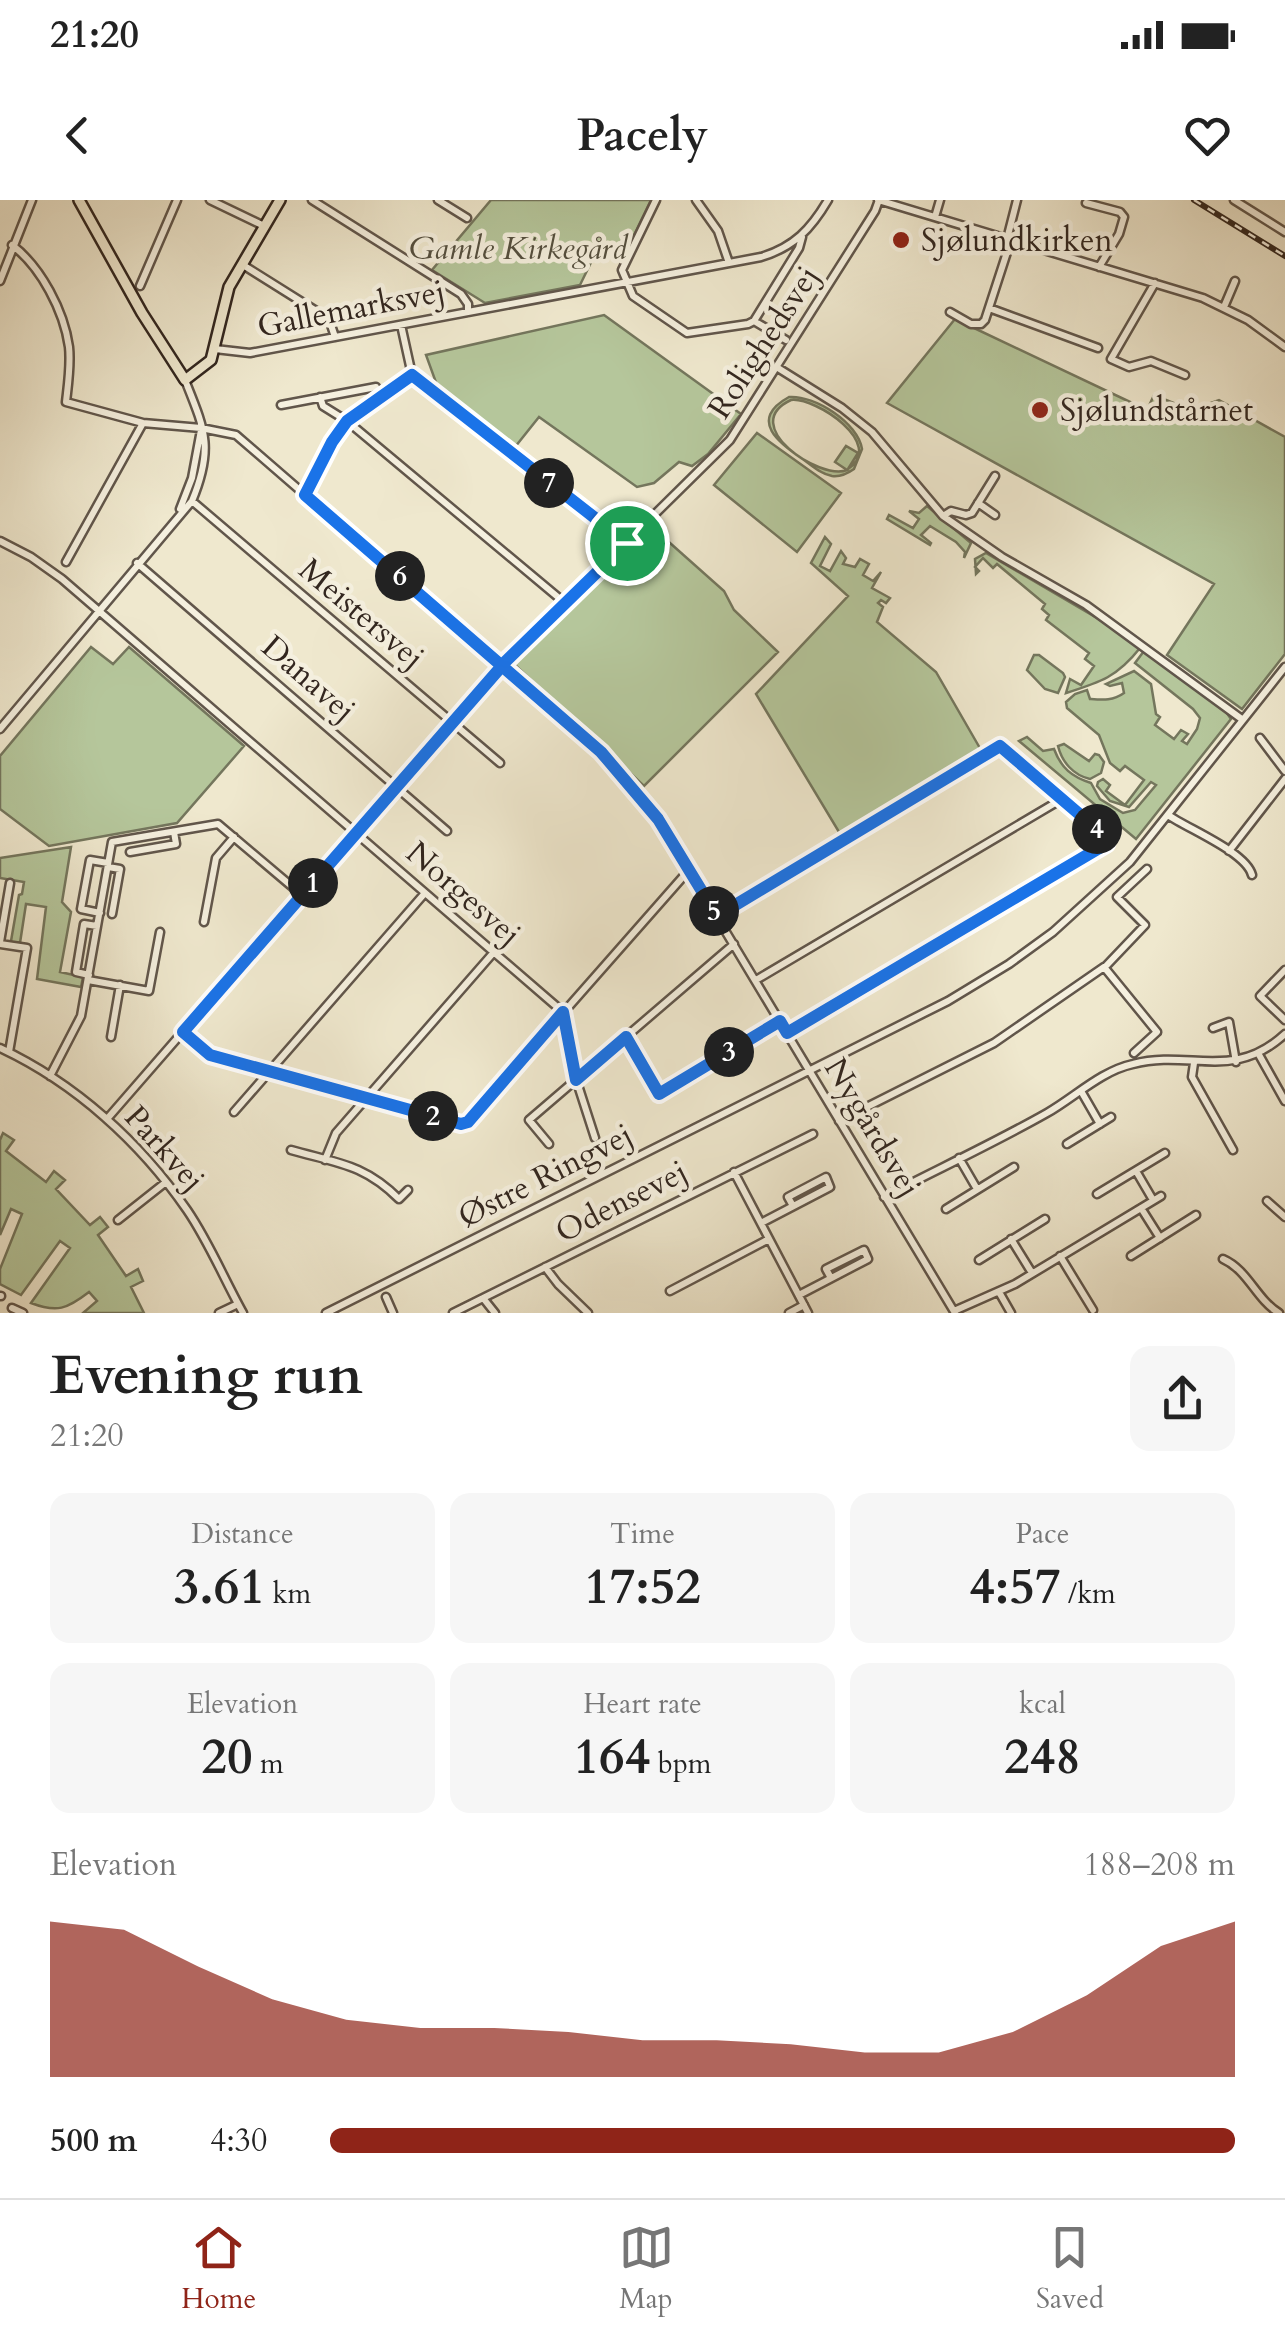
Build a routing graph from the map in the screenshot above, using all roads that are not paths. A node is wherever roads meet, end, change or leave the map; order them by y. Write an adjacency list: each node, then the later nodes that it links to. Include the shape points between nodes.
1 (32, 200): 22 (street)
2 (79, 200): 47 (main road)
3 (178, 200): 32 (street)
4 (210, 200): 18 (street)
5 (280, 200): 18 (main road)
6 (312, 200): 35 (street, via 461,294)
7 (438, 200): 17 (street)
8 (656, 200): 30 (street, via 623,266)
9 (696, 200): 24 (street, via 718,231)
10 (828, 200): 20 (street, Gallemarksvej)
11 (878, 200): 16 (street); 44 (street, Rolighedsvej)
12 (940, 200): 16 (street)
13 (1017, 200): 21 (street)
14 (1234, 200): 19 (street)
15 (1086, 203): 27 (street, via 1124,217)
16 (935, 217): 21 (street)
17 (467, 218)
18 (264, 226): 25 (main road)
19 (1285, 232)
20 (802, 236): 23 (street, Gallemarksvej); 26 (street)
21 (1009, 240): 27 (street); 34 (street)
22 (12, 245): 28 (street); 52 (street, Nygårdsvej, via 38,272 64,326 66,402)
23 (777, 252): 24 (street, Gallemarksvej); 26 (street)
24 (729, 263): 30 (street, Gallemarksvej)
25 (242, 264): 39 (street, via 329,319); 43 (main road, via 222,304)
26 (790, 264): 37 (street)
27 (1099, 268): 31 (street)
28 (0, 281)
29 (1235, 281): 33 (street)
30 (626, 282): 35 (street, Gallemarksvej); 37 (street, via 634,296 687,333)
31 (1155, 284): 33 (street); 46 (street, via 1111,359 1130,367 1152,361)
32 (140, 286)
33 (1224, 307): 41 (street)
34 (990, 308): 36 (street, via 976,325); 42 (street)
35 (468, 312): 38 (street, Gallemarksvej)
36 (950, 312)
37 (754, 321): 40 (street)
38 (401, 325): 39 (street, Gallemarksvej); 45 (street)
39 (336, 337): 43 (street, Gallemarksvej, via 250,354)
40 (786, 340)
41 (1285, 347)
42 (1098, 348)
43 (216, 349): 47 (main road, via 204,368)
44 (778, 368): 60 (street, via 872,432); 62 (street, Rolighedsvej, via 730,440)
45 (412, 375): 51 (street); 62 (street)
46 (1186, 375)
47 (184, 380): 53 (street)
48 (376, 386): 49 (street)
49 (320, 397): 50 (street); 51 (street)
50 (281, 405)
51 (347, 421): 55 (street); 65 (street)
52 (143, 423): 53 (street, Nygårdsvej); 63 (street)
53 (201, 428): 55 (street, Nygårdsvej, via 236,436); 56 (street, via 206,461); 59 (street)
54 (995, 476): 57 (street)
55 (305, 495): 67 (street, Nygårdsvej)
56 (192, 501): 59 (street); 70 (street, Meistersvej)
57 (978, 504): 58 (street); 60 (street, via 969,515 952,510)
58 (995, 514)
59 (178, 515): 64 (street)
60 (942, 516): 69 (street, via 1086,605)
61 (0, 541): 66 (street, Norgesvej, via 32,557)
62 (627, 543): 65 (street, Rolighedsvej)
63 (66, 562)
64 (137, 563): 66 (street); 76 (street, Danavej)
65 (565, 603): 67 (street, Rolighedsvej)
66 (98, 610): 71 (street); 81 (street, Norgesvej)
67 (503, 664): 70 (street, Rolighedsvej); 87 (street, Nygårdsvej, via 601,752 658,819)
68 (1285, 667): 69 (street, Østre Ringvej)
69 (1244, 720): 78 (street, Østre Ringvej)
70 (452, 723): 73 (street, Meistersvej); 76 (street, Rolighedsvej)
71 (0, 729)
72 (1260, 738): 74 (street)
73 (500, 763)
74 (1285, 771)
75 (1285, 779): 84 (street)
76 (396, 787): 79 (street, Danavej); 81 (street, Rolighedsvej)
77 (1062, 800): 94 (street, via 1000,746); 104 (street); 111 (street, via 1106,844)
78 (1168, 815): 84 (street); 121 (street, Østre Ringvej, via 1095,896 1009,964)
79 (447, 831)
80 (174, 832): 82 (street, via 218,824); 83 (street, via 176,844); 85 (street, via 112,842)
81 (356, 832): 90 (street, Norgesvej); 91 (street, Rolighedsvej)
82 (234, 838): 91 (street); 95 (street, via 216,858)
83 (130, 852)
84 (1229, 852): 88 (street)
85 (108, 865): 92 (street); 92 (street, via 90,860 81,910); 93 (street, via 120,869)
86 (1147, 869): 101 (street, via 1117,897 1145,925)
87 (689, 870): 94 (street, Nygårdsvej); 106 (street)
88 (1252, 875)
89 (10, 883): 98 (street)
90 (426, 893): 100 (street, Norgesvej); 122 (street)
91 (302, 895): 110 (street, Rolighedsvej)
92 (100, 913): 96 (street)
93 (112, 914)
94 (717, 916): 99 (street, Nygårdsvej)
95 (204, 922)
96 (98, 926): 103 (street); 103 (street, via 84,924 76,972)
97 (160, 932): 105 (street, via 149,991)
98 (0, 943): 116 (street, via 28,948)
99 (734, 944): 104 (street, Nygårdsvej); 114 (street)
100 (494, 952): 106 (street, Norgesvej); 126 (street)
101 (1104, 967): 117 (street, via 1157,1032); 131 (street, via 994,1043)
102 (1285, 970): 107 (street, via 1260,996)
103 (89, 977): 105 (street); 123 (street, via 75,1033)
104 (756, 980): 108 (street, Nygårdsvej)
105 (120, 986): 113 (street)
106 (563, 1012): 124 (street); 126 (street, via 468,1122)
107 (1285, 1020)
108 (780, 1021): 111 (street, Nygårdsvej); 114 (street, via 659,1094)
109 (1213, 1028): 119 (street, via 1229,1022)
110 (183, 1032): 122 (street, via 210,1055); 130 (street, Rolighedsvej)
111 (787, 1033): 121 (street, Nygårdsvej)
112 (1285, 1034): 118 (street)
113 (110, 1036)
114 (626, 1037): 124 (street)
115 (0, 1048): 116 (street, Parkvej)
116 (10, 1052): 123 (street, Parkvej)
117 (1134, 1053)
118 (1258, 1054): 119 (street); 127 (street)
119 (1236, 1062): 120 (street)
120 (1194, 1063): 125 (street, via 1132,1064); 138 (street, via 1192,1077)
121 (810, 1070): 131 (street, Nygårdsvej); 184 (street, Østre Ringvej)
122 (270, 1071): 126 (street); 128 (street)
123 (50, 1076): 130 (street, Parkvej)
124 (576, 1080): 134 (street); 135 (street, via 529,1120)
125 (1081, 1091): 132 (street); 140 (street)
126 (368, 1098): 141 (street, via 336,1133)
127 (1285, 1100)
128 (234, 1112)
129 (1112, 1117): 132 (street)
130 (107, 1119): 145 (street, Parkvej)
131 (839, 1122): 150 (street, Nygårdsvej)
132 (1100, 1124): 136 (street)
133 (812, 1134): 144 (street, Odensevej)
134 (595, 1138)
135 (549, 1144)
136 (1067, 1144)
137 (292, 1150): 141 (street)
138 (1234, 1150)
139 (1165, 1153): 143 (street)
140 (959, 1158): 147 (street); 150 (street)
141 (325, 1160): 146 (street, via 378,1178 399,1199)
142 (1014, 1167): 147 (street)
143 (1136, 1171): 148 (street); 151 (street)
144 (734, 1172): 160 (street); 168 (street, Odensevej)
145 (166, 1182): 159 (street); 176 (street, Parkvej)
146 (408, 1190)
147 (978, 1190): 155 (street)
148 (1097, 1194)
149 (1161, 1196): 151 (street)
150 (884, 1198): 180 (street, Nygårdsvej)
151 (1153, 1201): 154 (street)
152 (1267, 1201): 157 (street)
153 (793, 1206): 153 (street, via 830,1186 826,1178 788,1197); 160 (street)
154 (1142, 1208): 161 (street); 164 (street)
155 (946, 1209)
156 (1196, 1215): 161 (street)
157 (1285, 1217)
158 (1045, 1219): 163 (street)
159 (118, 1220)
160 (761, 1223): 162 (street)
161 (1160, 1238): 165 (street)
162 (769, 1239): 171 (street); 173 (street)
163 (1011, 1239): 167 (street); 169 (street)
164 (1060, 1256): 169 (street); 179 (street)
165 (1131, 1256)
166 (1223, 1259): 191 (street)
167 (978, 1260)
168 (545, 1267): 175 (street, Odensevej); 188 (street)
169 (1032, 1274): 172 (street)
170 (831, 1278): 170 (street, via 868,1259 864,1250 826,1269); 173 (street)
171 (670, 1290)
172 (998, 1292): 180 (street); 190 (street)
173 (799, 1295): 178 (street)
174 (386, 1297): 185 (street)
175 (484, 1298): 186 (street, Odensevej); 187 (street)
176 (238, 1304): 182 (street); 183 (street, Parkvej)
177 (12, 1308): 181 (street)
178 (806, 1309): 189 (street)
179 (1093, 1310)
180 (954, 1312)
181 (23, 1313)
182 (219, 1313)
183 (242, 1313)
184 (326, 1313)
185 (393, 1313)
186 (453, 1313)
187 (495, 1313)
188 (588, 1313)
189 (790, 1313)
190 (1011, 1313)
191 (1278, 1313)

